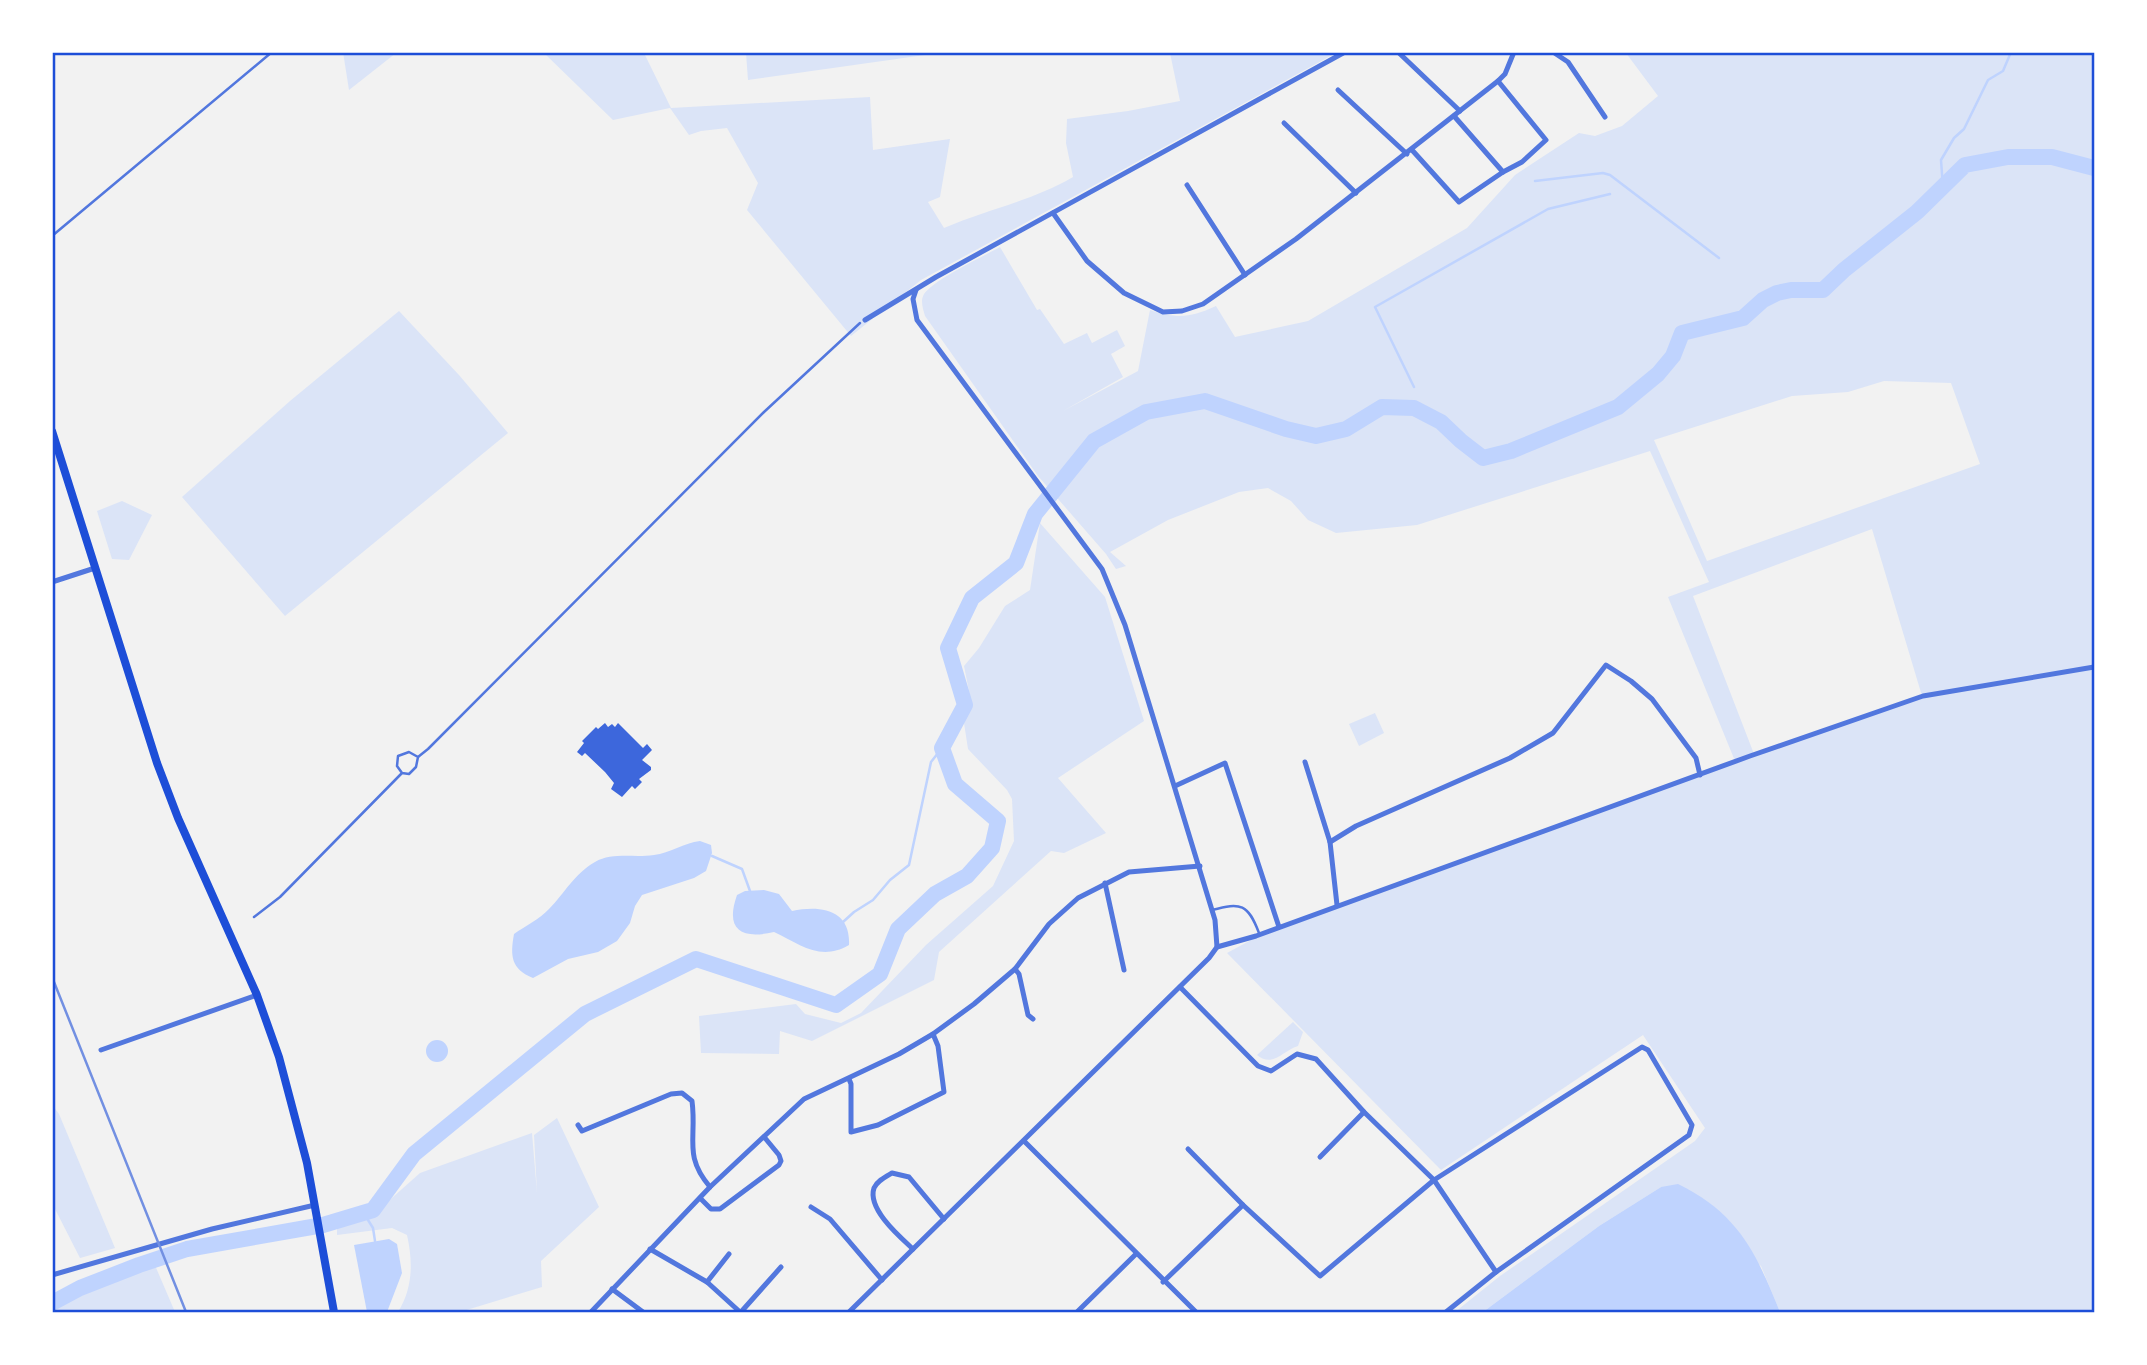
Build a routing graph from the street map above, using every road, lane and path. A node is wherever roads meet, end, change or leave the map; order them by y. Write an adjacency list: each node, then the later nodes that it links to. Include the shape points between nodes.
1 (271, 52): 16 (lane)
2 (1345, 52): 15 (street)
3 (1398, 52): 8 (street)
4 (1514, 52): 6 (street)
5 (1553, 52): 9 (street, via 1568,62)
6 (1498, 81): 8 (street); 12 (street, via 1546,140)
7 (1338, 90): 11 (street)
8 (1457, 114): 11 (street); 12 (street)
9 (1605, 117)
10 (1284, 124): 14 (street)
11 (1410, 152): 12 (street, via 1459,202); 14 (street)
12 (1503, 172)
13 (1187, 185): 17 (street)
14 (1356, 193): 17 (street)
15 (1052, 213): 17 (street, via 1087,261 1124,293 1163,312 1182,312 1203,304); 18 (street)
16 (52, 236)
17 (1245, 275)
18 (916, 290): 19 (street); 28 (street, via 917,320 1104,574 1125,625)
19 (862, 322): 24 (lane, via 784,393)
20 (52, 431): 21 (main road)
21 (95, 568): 22 (street); 41 (main road, via 165,785)
22 (52, 582)
23 (2095, 667): 27 (street, via 1923,696)
24 (418, 757): 26 (lane, via 409,774); 26 (lane, via 409,752 398,756)
25 (1304, 762): 29 (street)
26 (402, 773): 34 (lane, via 280,897)
27 (1700, 775): 29 (street, via 1696,758 1652,699 1606,665 1553,733 1510,758 1356,826); 32 (street)
28 (1175, 786): 30 (street); 35 (street, via 1225,763)
29 (1330, 842): 32 (street)
30 (1200, 866): 31 (street, via 1129,872); 33 (street)
31 (1105, 883): 38 (street, via 1078,898 1049,924); 39 (street)
32 (1337, 905): 35 (street)
33 (1212, 910): 36 (lane, via 1237,905 1246,909); 37 (street)
34 (254, 917)
35 (1279, 927): 36 (street)
36 (1259, 934): 37 (street)
37 (1217, 947): 40 (street)
38 (1015, 969): 42 (street); 43 (street)
39 (1124, 970)
40 (1181, 987): 46 (street, via 1258,1066 1271,1071 1297,1054 1316,1059); 49 (street)
41 (257, 995): 44 (street); 55 (main road, via 293,1104)
42 (1033, 1019)
43 (933, 1034): 45 (street); 45 (street, via 944,1093 878,1125 851,1132)
44 (101, 1051)
45 (849, 1079): 47 (street, via 804,1099)
46 (1364, 1112): 51 (street); 52 (street)
47 (765, 1138): 53 (street); 54 (street, via 779,1154 779,1166 720,1209 711,1209)
48 (586, 1140): 53 (street, via 580,1128 682,1093 692,1101 697,1172)
49 (1024, 1141): 58 (street); 62 (street)
50 (1188, 1149): 56 (street)
51 (1320, 1157)
52 (1434, 1180): 56 (street, via 1320,1276); 64 (street); 64 (street, via 1642,1047 1648,1050 1692,1125 1689,1135)
53 (710, 1187): 54 (street)
54 (700, 1198): 59 (street)
55 (315, 1205): 65 (street, via 212,1229); 70 (main road)
56 (1243, 1205): 68 (street)
57 (811, 1207): 66 (street, via 830,1219)
58 (944, 1219): 60 (street); 60 (street, via 908,1177 892,1174 874,1187 879,1212)
59 (650, 1249): 67 (street); 69 (street)
60 (913, 1250): 66 (street)
61 (729, 1254): 67 (street)
62 (1136, 1255): 68 (street); 75 (street)
63 (781, 1267): 73 (street)
64 (1496, 1272): 77 (street)
65 (52, 1276)
66 (882, 1280): 74 (street)
67 (706, 1282): 73 (street)
68 (1163, 1282): 76 (street)
69 (612, 1289): 71 (street); 72 (street)
70 (334, 1312)
71 (592, 1312)
72 (643, 1312)
73 (740, 1312)
74 (849, 1312)
75 (1077, 1312)
76 (1196, 1312)
77 (1447, 1312)

